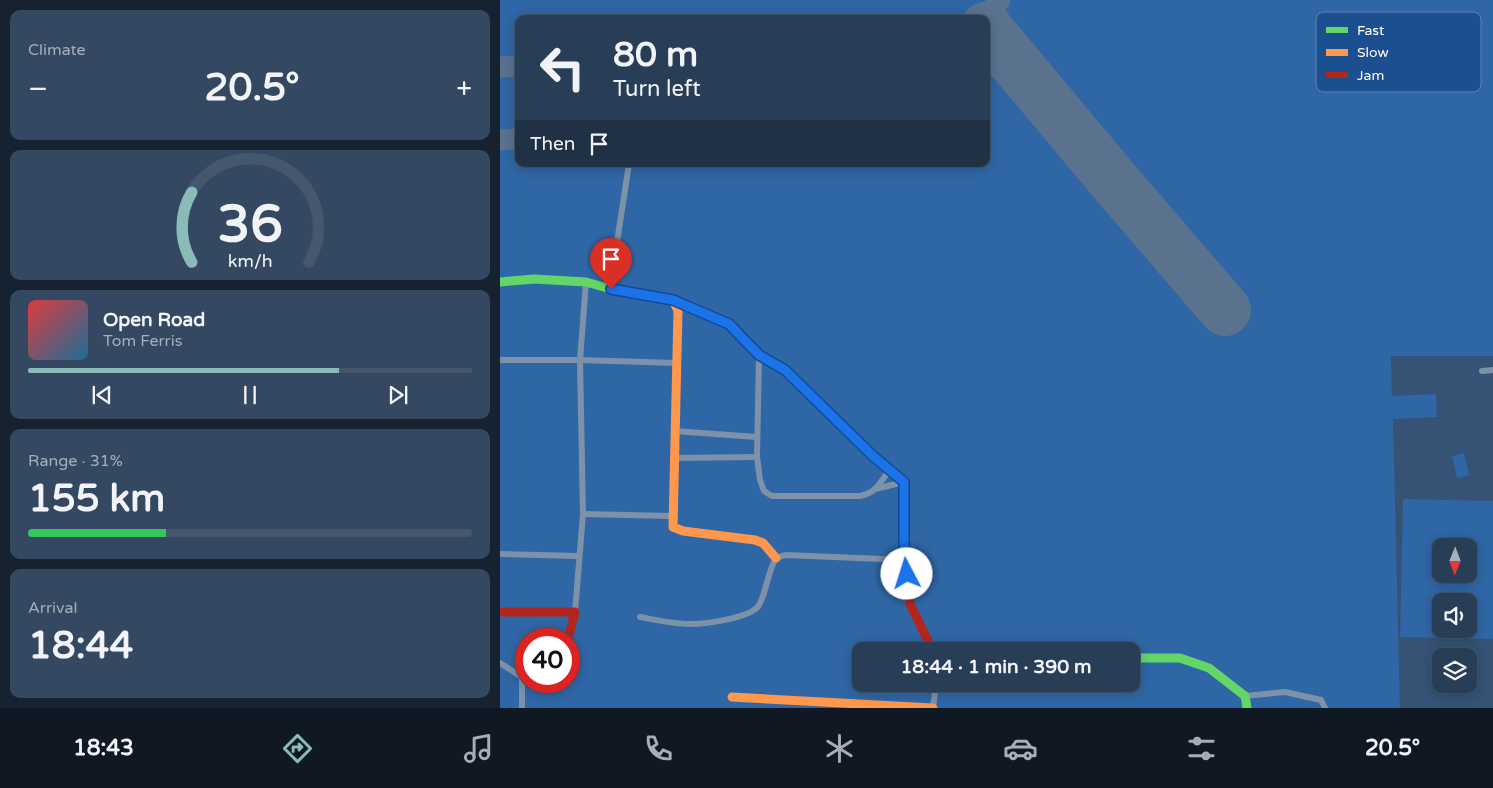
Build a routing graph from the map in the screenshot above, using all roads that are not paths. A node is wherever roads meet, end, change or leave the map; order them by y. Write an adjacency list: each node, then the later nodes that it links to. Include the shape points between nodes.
1 (629, 167): 2 (street)
2 (617, 242)
3 (500, 282): 4 (street, via 534,279)
4 (586, 282): 5 (street); 8 (street)
5 (673, 300): 6 (street, via 729,324); 9 (street, via 678,311)
6 (759, 355): 13 (street); 16 (street, via 785,370)
7 (500, 360): 8 (street)
8 (580, 360): 9 (street); 19 (street)
9 (676, 363): 12 (street)
10 (1493, 370): 11 (street)
11 (1482, 371)
12 (674, 431): 13 (street); 15 (street)
13 (757, 437): 14 (street)
14 (757, 457): 15 (street); 18 (street, via 764,491 772,496 850,497 869,494)
15 (673, 458): 20 (street)
16 (889, 470): 17 (street); 18 (street)
17 (904, 482): 18 (street); 24 (street)
18 (875, 489)
19 (583, 514): 20 (street); 22 (street)
20 (672, 516): 23 (street, via 673,527 678,530 755,540 763,543)
21 (500, 554): 22 (street)
22 (578, 556): 26 (street)
23 (776, 558): 24 (street, via 801,554); 27 (street, via 770,566 760,604 755,610 712,622 689,624)
24 (906, 560): 29 (street, via 910,604)
25 (500, 612): 26 (street)
26 (575, 612): 28 (street)
27 (640, 618)
28 (571, 628)
29 (929, 642)
30 (1140, 658): 35 (street, via 1187,660 1209,668)
31 (500, 663): 32 (street)
32 (515, 671)
33 (935, 692): 38 (street)
34 (523, 693): 37 (street)
35 (1245, 696): 39 (street); 40 (street, via 1285,692 1321,700)
36 (732, 697): 38 (street)
37 (522, 708)
38 (933, 708)
39 (1247, 708)
40 (1325, 708)

